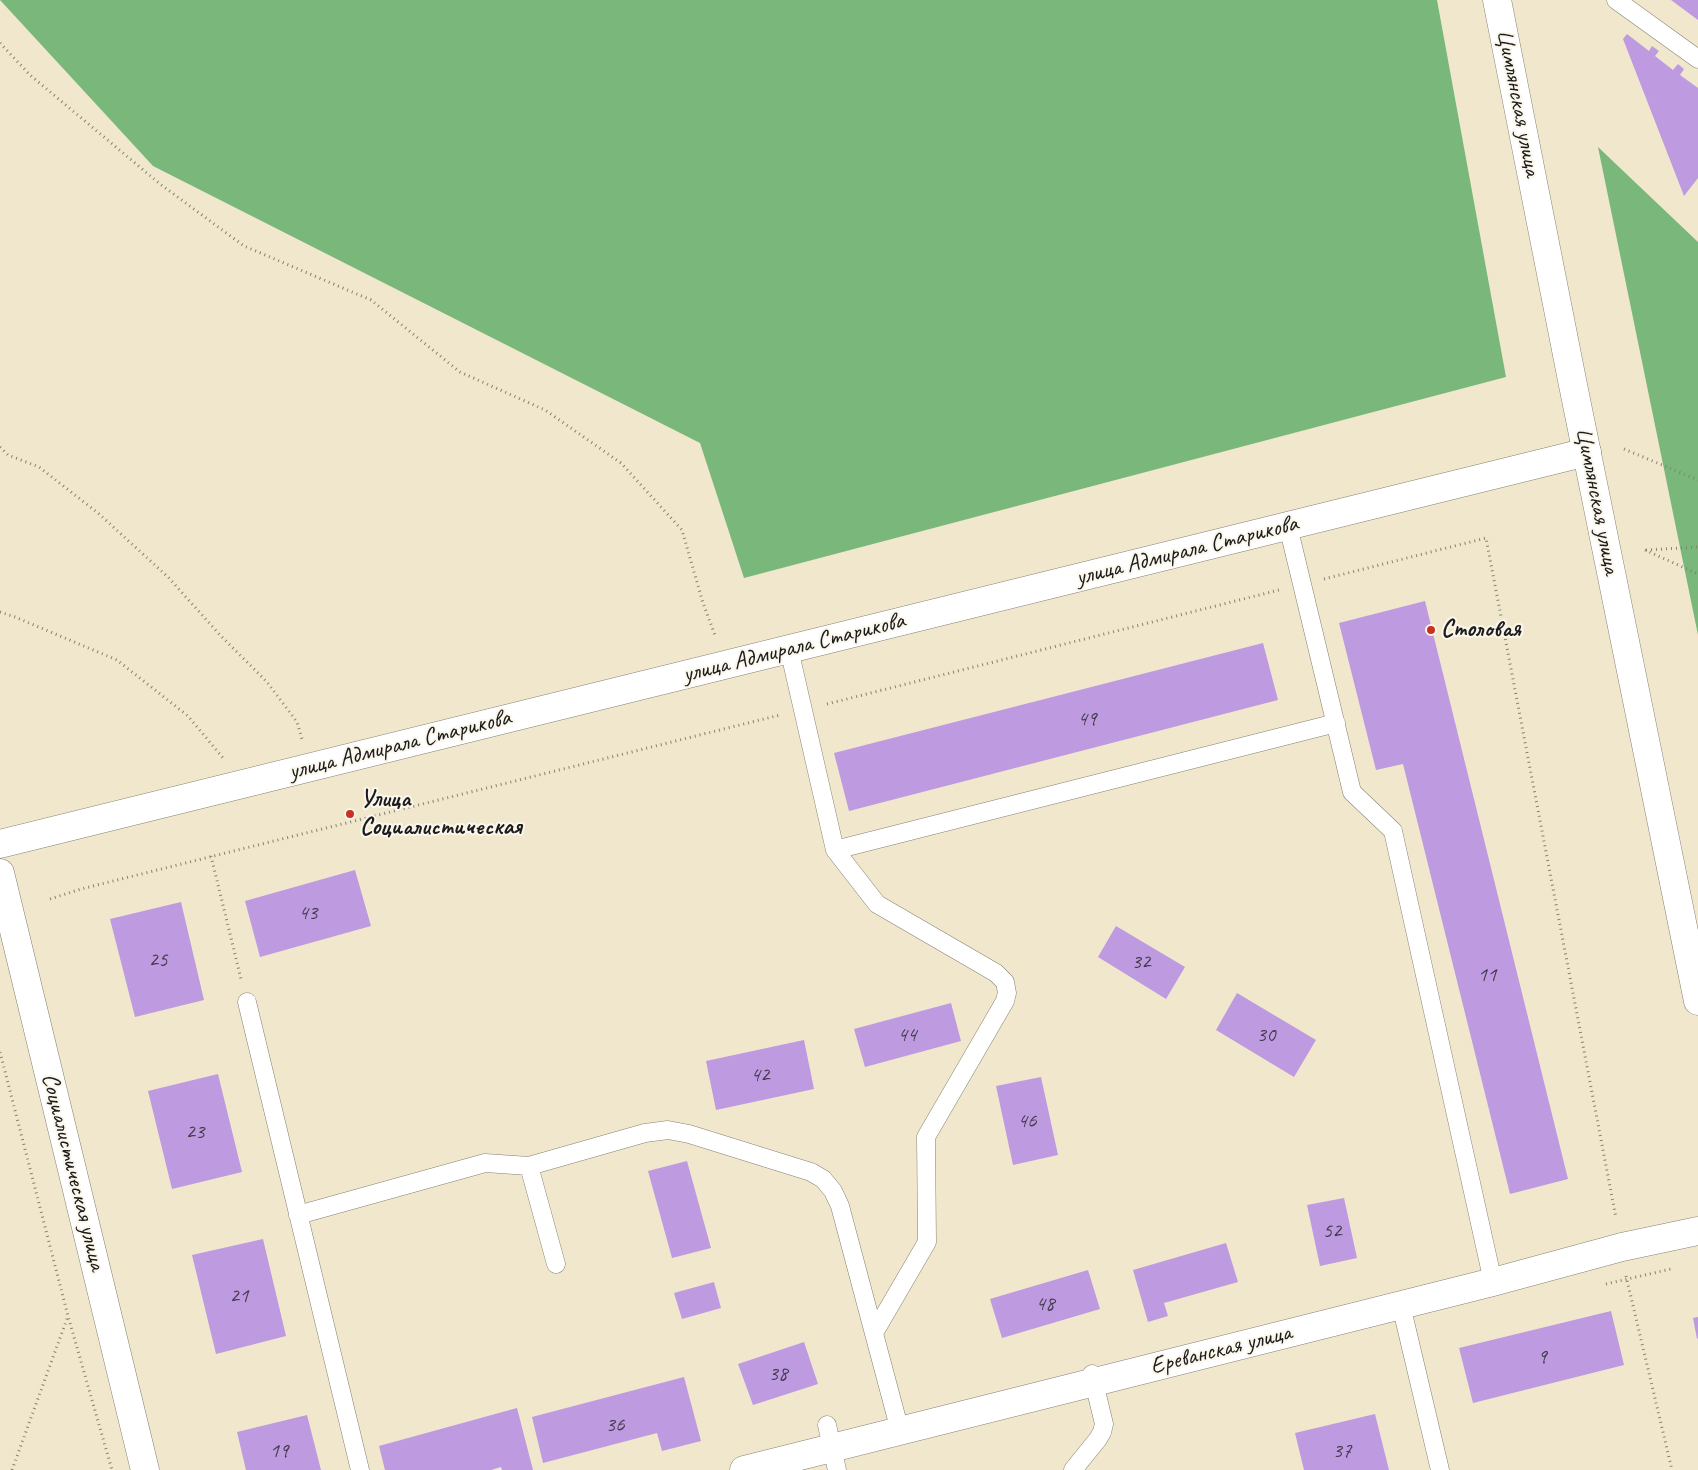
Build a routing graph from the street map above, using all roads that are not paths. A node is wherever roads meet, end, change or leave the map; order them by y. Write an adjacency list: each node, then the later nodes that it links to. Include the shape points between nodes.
1 (1497, 0): 4 (street, Цимлянская улица)
2 (1616, 0): 3 (lane)
3 (1698, 59)
4 (1587, 452): 5 (street, улица Адмирала Старикова); 11 (street, Цимлянская улица)
5 (1288, 526): 6 (street, улица Адмирала Старикова); 7 (lane)
6 (789, 649): 8 (street, улица Адмирала Старикова); 9 (lane)
7 (1336, 723): 9 (lane); 17 (lane, via 1352,792 1393,831)
8 (0, 844)
9 (835, 850): 19 (lane, via 877,904 996,973 1004,982 1007,993 926,1137 927,1242)
10 (0, 873): 23 (street, Социалистическая улица)
11 (1698, 1001)
12 (247, 1002): 14 (lane)
13 (528, 1166): 14 (lane, via 485,1163); 16 (lane); 19 (lane, via 645,1133 668,1130 811,1172 823,1179 840,1206)
14 (298, 1215): 24 (lane)
15 (1698, 1231): 17 (street, Ереванская улица, via 1622,1247)
16 (556, 1264)
17 (1493, 1282): 18 (street, Ереванская улица)
18 (1401, 1304): 20 (street, Ереванская улица); 27 (lane)
19 (874, 1333): 21 (lane)
20 (1093, 1377): 21 (street, Ереванская улица); 26 (lane, via 1104,1424 1102,1432)
21 (900, 1431): 22 (street, Ереванская улица)
22 (832, 1448): 25 (street, Ереванская улица)
23 (145, 1470)
24 (360, 1470)
25 (744, 1470)
26 (1074, 1470)
27 (1440, 1470)

